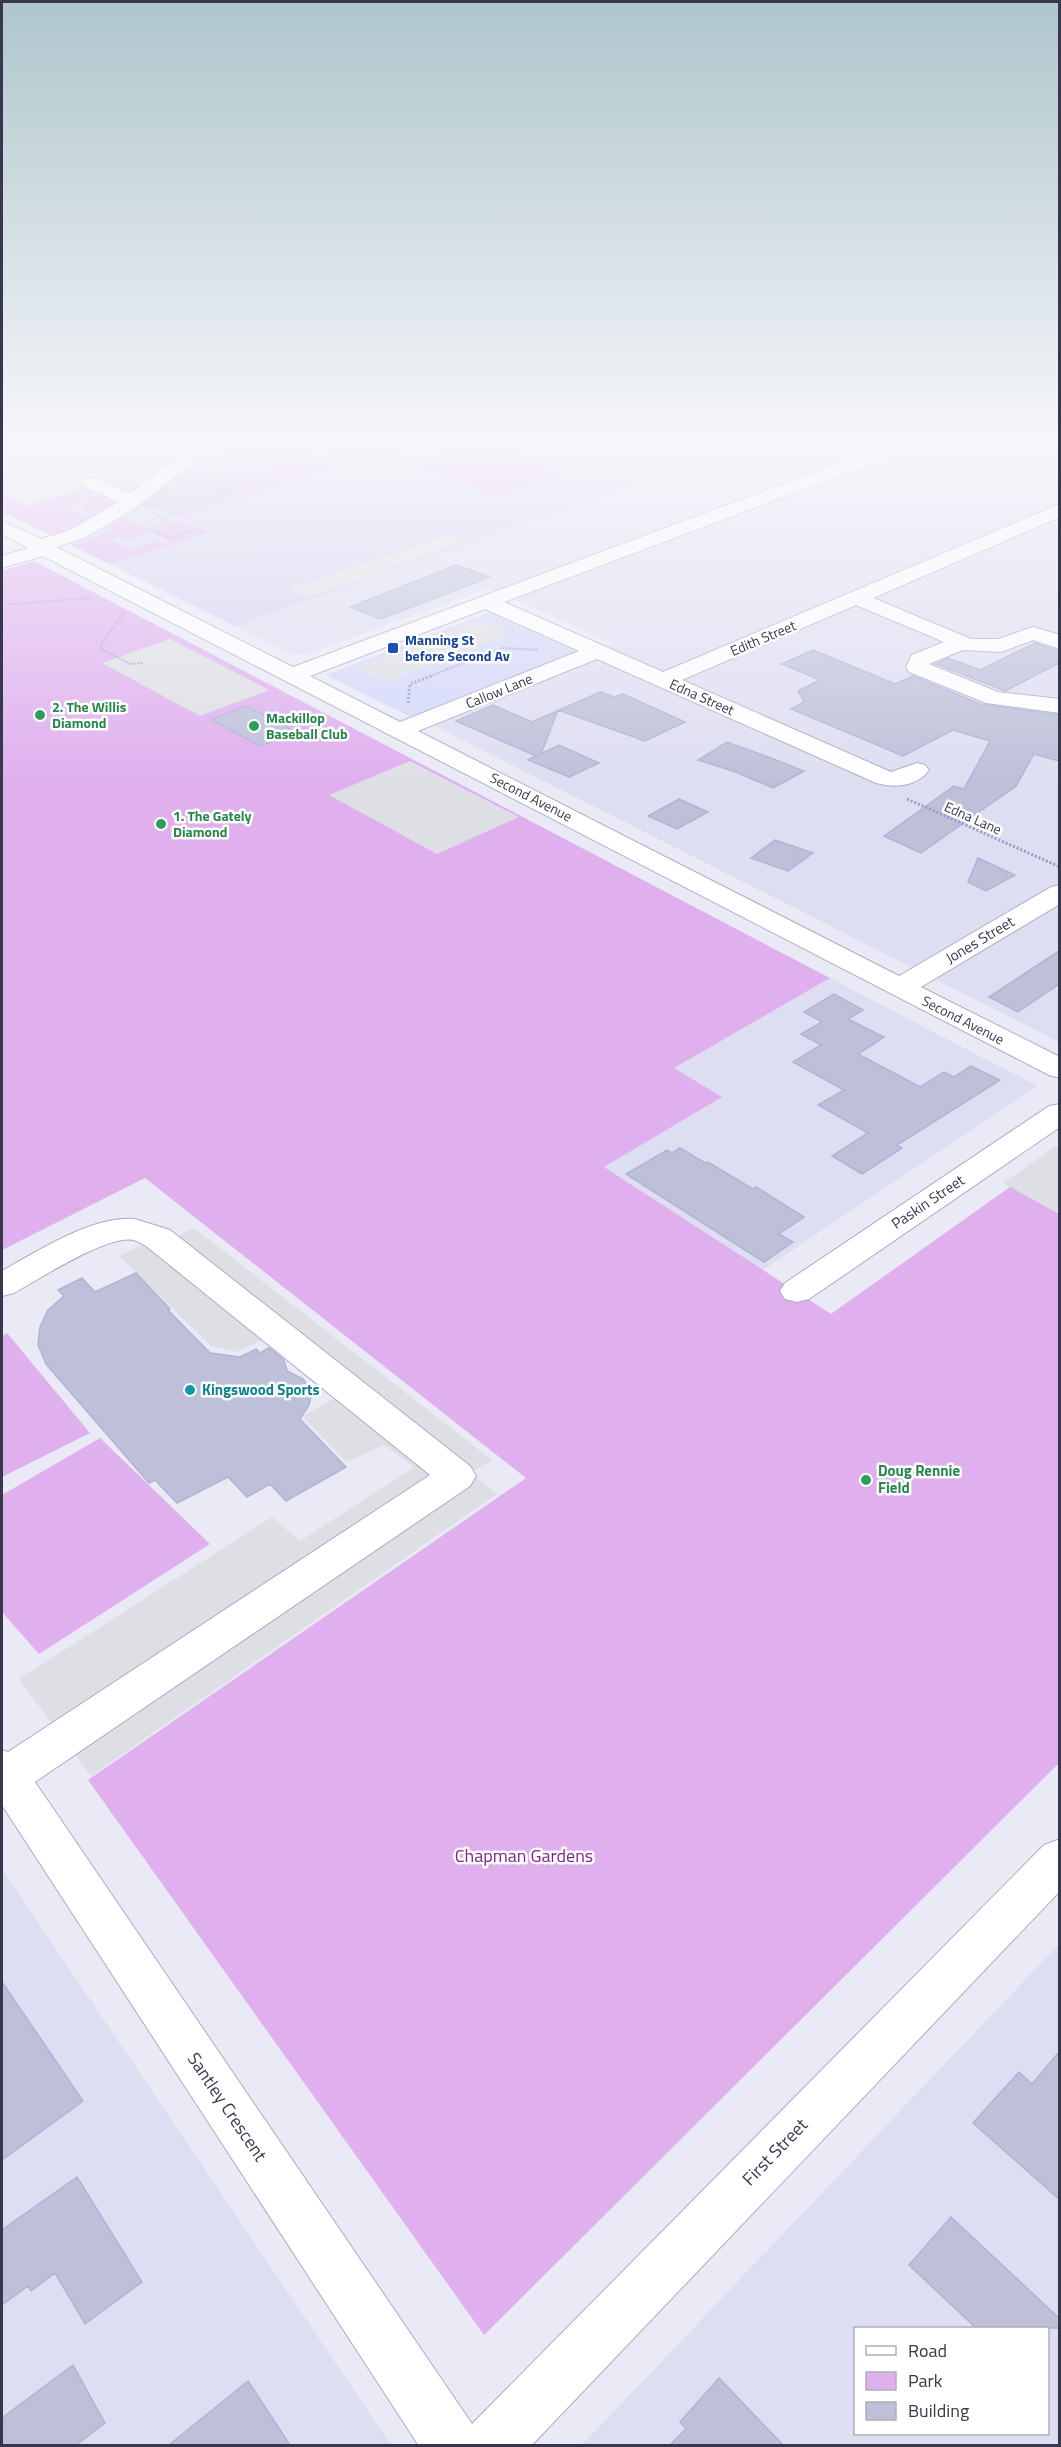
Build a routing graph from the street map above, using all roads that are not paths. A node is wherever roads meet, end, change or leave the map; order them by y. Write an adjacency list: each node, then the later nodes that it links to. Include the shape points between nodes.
1 (23, 554): 5 (street)
2 (56, 554): 11 (street, Second Avenue)
3 (617, 554): 7 (street)
4 (957, 554): 6 (street, Edith Street)
5 (2, 562)
6 (856, 598): 8 (street); 12 (street, Edith Street)
7 (488, 603): 10 (street, Edna Street); 11 (street)
8 (961, 643): 9 (street, via 996,647 1033,633); 13 (street, via 920,660 917,667 994,698)
9 (1059, 643)
10 (598, 651): 12 (street, Edna Street); 14 (street, Callow Lane)
11 (292, 675): 14 (street, Second Avenue)
12 (664, 680): 15 (street, Edna Street, via 885,778 896,780)
13 (1059, 706)
14 (400, 730): 17 (street, Second Avenue)
15 (917, 770)
16 (1059, 893): 17 (street, Jones Street)
17 (900, 987): 18 (street, Second Avenue)
18 (1059, 1069)
19 (1059, 1113): 21 (street, Paskin Street)
20 (2, 1285): 22 (street, via 101,1235 131,1229 145,1232 168,1246 458,1476)
21 (797, 1291)
22 (4, 1773): 24 (street, Santley Crescent)
23 (1059, 1859): 25 (street, First Street)
24 (453, 2445)
25 (491, 2445)

